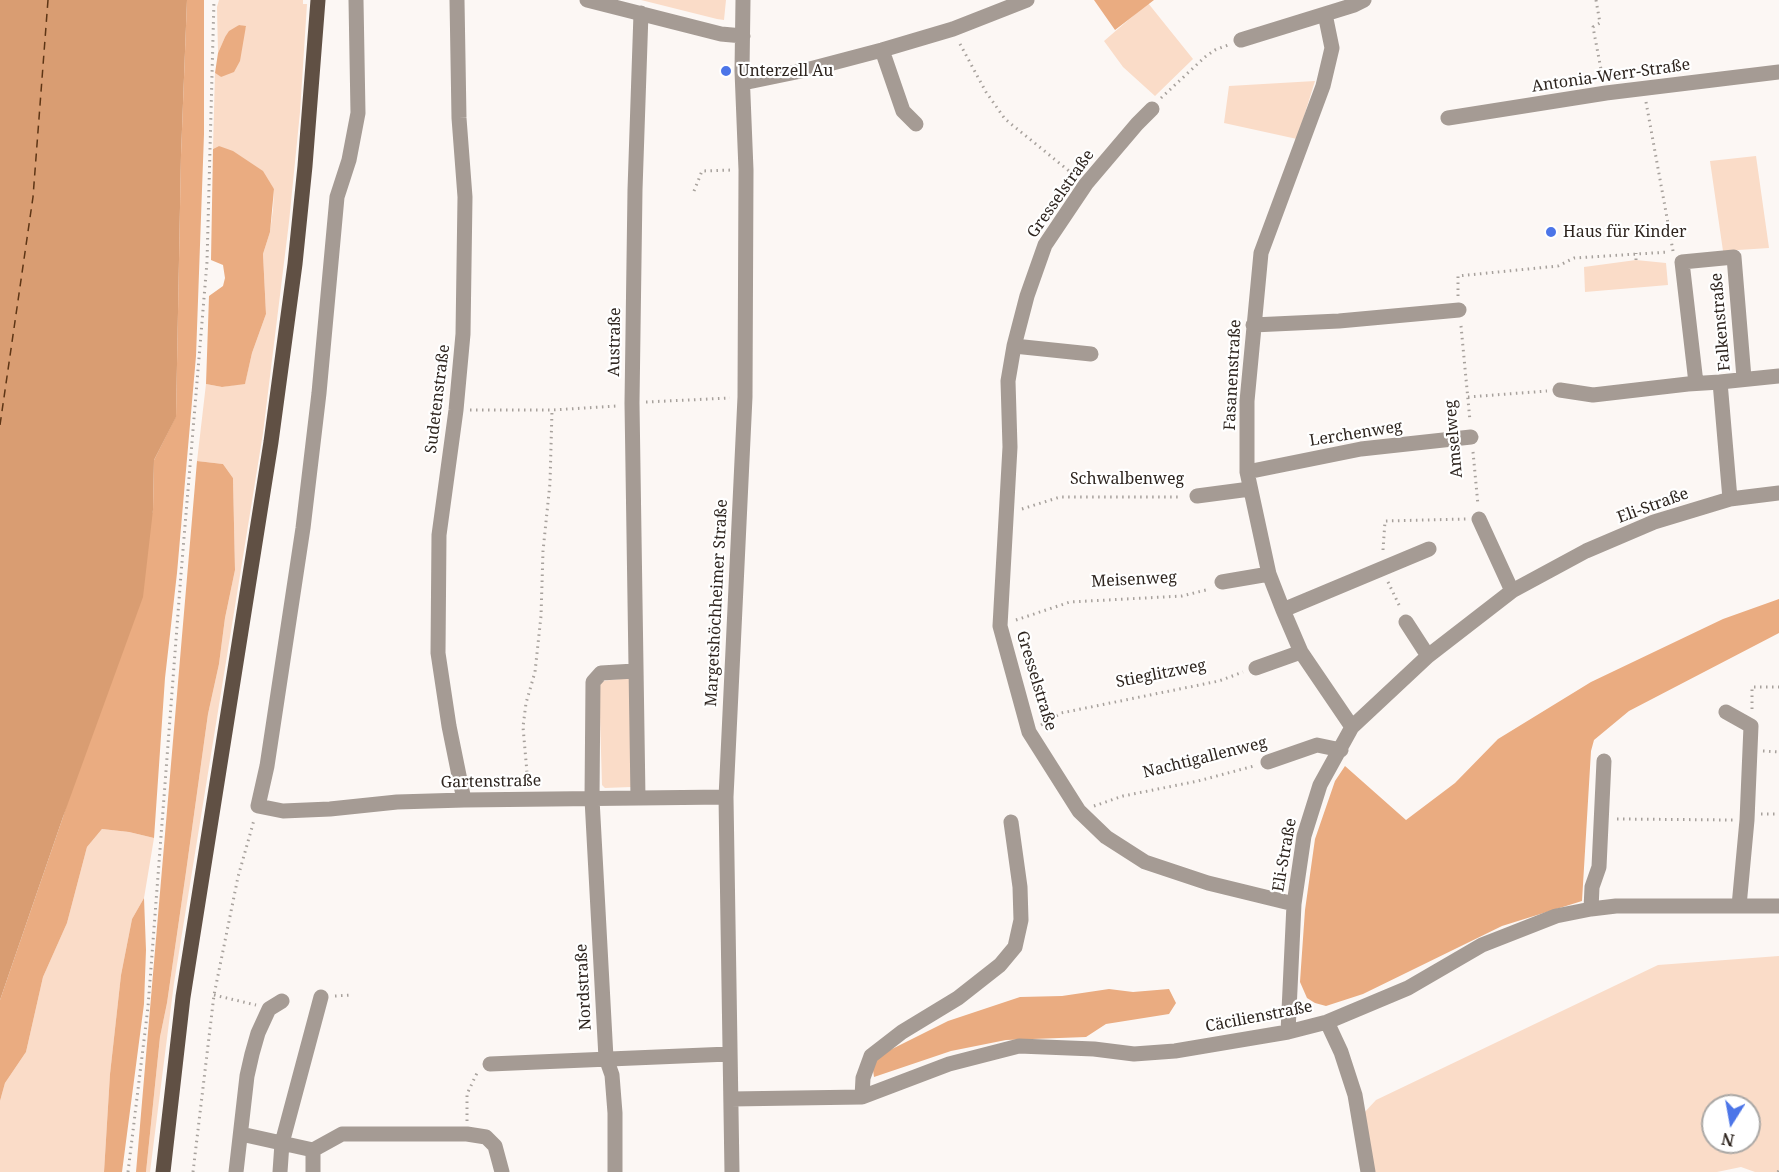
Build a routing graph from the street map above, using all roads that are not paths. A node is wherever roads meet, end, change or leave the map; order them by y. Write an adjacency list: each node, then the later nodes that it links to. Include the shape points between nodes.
1 (318, 0): 70 (main road, via 295,264 271,442 183,997)
2 (356, 0): 51 (street, Gartenstraße, via 358,113 337,197 303,528 258,806 283,811)
3 (457, 0): 51 (street, Sudetenstraße, via 465,197 463,334 438,535 438,653)
4 (587, 0): 8 (street)
5 (744, 0): 10 (street, Margetshöchheimer Straße)
6 (1027, 0): 12 (street)
7 (1364, 0): 9 (street)
8 (640, 13): 10 (street); 43 (street, Austraße, via 632,403)
9 (1325, 14): 11 (street); 19 (street, Fasanenstraße, via 1332,48 1326,77 1262,253)
10 (743, 36): 14 (street, Margetshöchheimer Straße)
11 (1241, 40)
12 (882, 50): 14 (street); 17 (street, via 903,111)
13 (1779, 72): 16 (street, Antonia-Werr-Straße, via 1606,93)
14 (743, 83): 49 (street, Margetshöchheimer Straße, via 745,397)
15 (1152, 110): 20 (street, Gresselstraße, via 1086,184 1045,245)
16 (1448, 118)
17 (916, 124)
18 (1459, 310): 19 (street)
19 (1253, 325): 28 (street, Fasanenstraße)
20 (1014, 346): 21 (street); 54 (street, Gresselstraße, via 1008,381 1010,447 1000,626 1029,732 1079,811 1106,837 1145,862 1208,883)
21 (1091, 354)
22 (1779, 376): 23 (street, Falkenstraße)
23 (1744, 378): 24 (street, Falkenstraße); 25 (street, Falkenstraße, via 1734,256 1678,257)
24 (1720, 382): 25 (street, Falkenstraße); 32 (street, Falkenstraße)
25 (1696, 383): 26 (street, Falkenstraße, via 1593,394)
26 (1560, 390)
27 (1472, 437): 28 (street, Lerchenweg, via 1361,449)
28 (1247, 472): 29 (street, Fasanenstraße)
29 (1250, 489): 31 (street, Schwalbenweg); 35 (street, Fasanenstraße)
30 (1779, 493): 32 (street, Eli-Straße)
31 (1197, 496)
32 (1730, 499): 37 (street, Eli-Straße, via 1654,522 1586,551)
33 (1479, 519): 37 (street)
34 (1429, 549): 38 (street)
35 (1269, 574): 36 (street); 38 (street, Fasanenstraße)
36 (1222, 582)
37 (1512, 591): 41 (street, Eli-Straße)
38 (1284, 610): 40 (street, Fasanenstraße)
39 (1406, 622): 41 (street)
40 (1301, 652): 42 (street); 45 (street, Fasanenstraße)
41 (1428, 656): 45 (street, Eli-Straße)
42 (1256, 668)
43 (635, 671): 50 (street, Austraße); 52 (street, via 601,673 593,682)
44 (1726, 712): 55 (street, via 1751,726)
45 (1352, 727): 46 (street, Eli-Straße)
46 (1341, 750): 48 (street, Nachtigallenweg, via 1317,745); 54 (street, Eli-Straße, via 1320,785 1304,836)
47 (1604, 761): 57 (street, via 1599,867 1592,887)
48 (1268, 762)
49 (726, 797): 50 (street, Gartenstraße); 62 (street, Margetshöchheimer Straße)
50 (638, 798): 52 (street, Gartenstraße)
51 (464, 800): 52 (street, Gartenstraße)
52 (592, 800): 63 (street, Nordstraße)
53 (1011, 822): 65 (street, via 1020,887 1021,920 1015,947 958,998 871,1056 863,1078)
54 (1294, 904): 61 (street, Eli-Straße)
55 (1739, 906): 56 (street, Cäcilienstraße); 57 (street, Cäcilienstraße)
56 (1779, 906)
57 (1591, 909): 60 (street, Cäcilienstraße, via 1556,916 1482,945 1408,988)
58 (321, 997): 68 (street)
59 (275, 1005): 67 (street, via 258,1033 252,1054)
60 (1327, 1022): 61 (street, Cäcilienstraße); 77 (street, via 1355,1095)
61 (1288, 1032): 65 (street, Cäcilienstraße, via 1134,1054 1019,1046 948,1064)
62 (729, 1054): 63 (street); 66 (street, Margetshöchheimer Straße)
63 (606, 1058): 64 (street); 75 (street, Nordstraße, via 612,1075)
64 (490, 1064)
65 (862, 1097): 66 (street, Cäcilienstraße)
66 (731, 1099): 76 (street, Margetshöchheimer Straße)
67 (241, 1134): 68 (street); 71 (street)
68 (282, 1143): 69 (street); 72 (street)
69 (313, 1150): 73 (street); 74 (street, via 342,1134 467,1134 486,1137 495,1146)
70 (163, 1172)
71 (236, 1172)
72 (280, 1172)
73 (313, 1172)
74 (502, 1172)
75 (615, 1172)
76 (732, 1172)
77 (1368, 1172)

